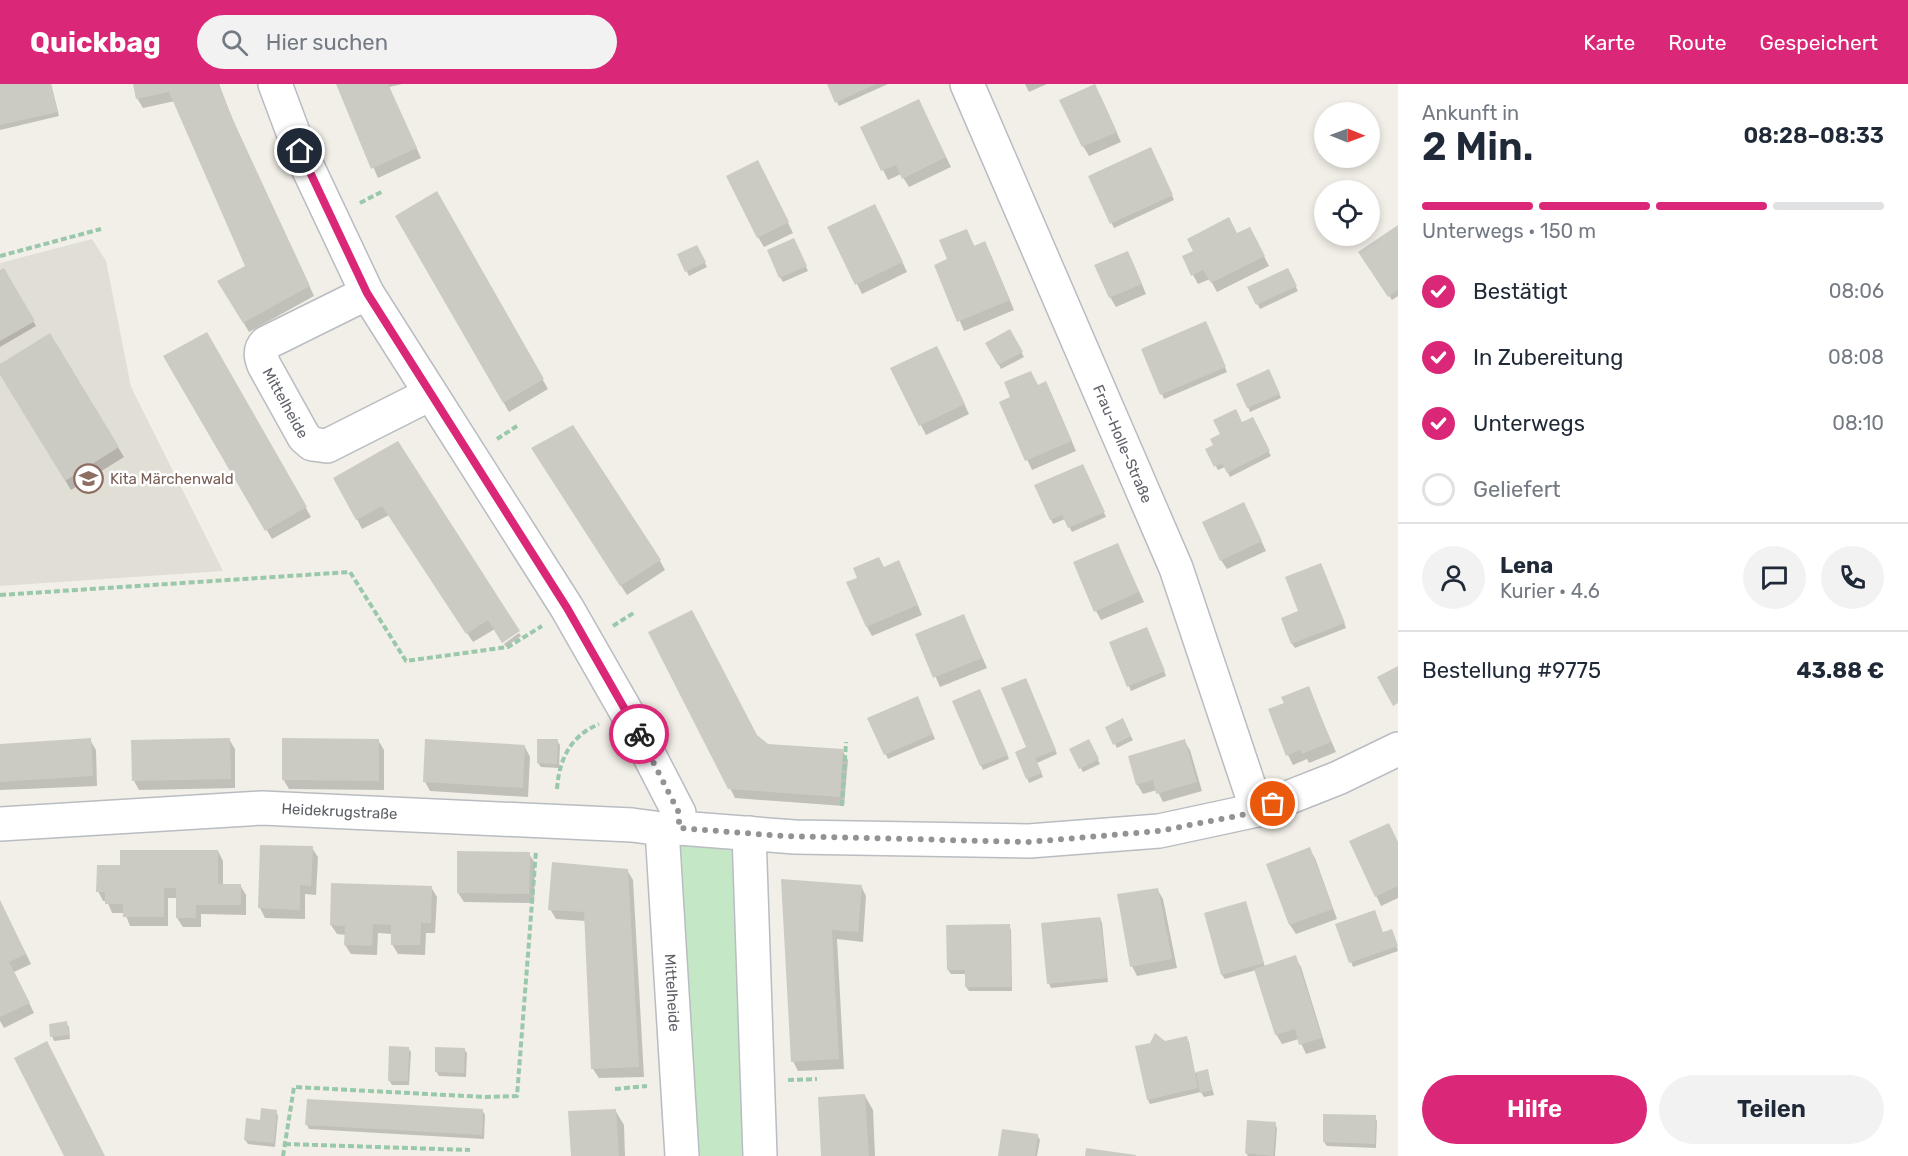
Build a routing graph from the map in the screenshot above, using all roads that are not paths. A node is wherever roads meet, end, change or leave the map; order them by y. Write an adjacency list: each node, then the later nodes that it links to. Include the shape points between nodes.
1 (275, 84): 3 (street, Mittelheide, via 300,151)
2 (967, 84): 6 (street, Frau-Holle-Straße, via 1176,568)
3 (367, 293): 4 (street, Mittelheide); 4 (street, Mittelheide, via 262,347 264,365 304,438 312,444 327,446)
4 (430, 394): 8 (street, Mittelheide, via 567,608 632,720 679,813)
5 (1398, 749): 6 (street, Heidekrugstraße)
6 (1257, 810): 9 (street, Heidekrugstraße, via 1159,831 1029,842)
7 (0, 824): 8 (street, Heidekrugstraße, via 261,808)
8 (671, 828): 9 (street, Heidekrugstraße); 10 (street, Mittelheide)
9 (749, 833): 11 (street)
10 (682, 1156)
11 (760, 1156)

